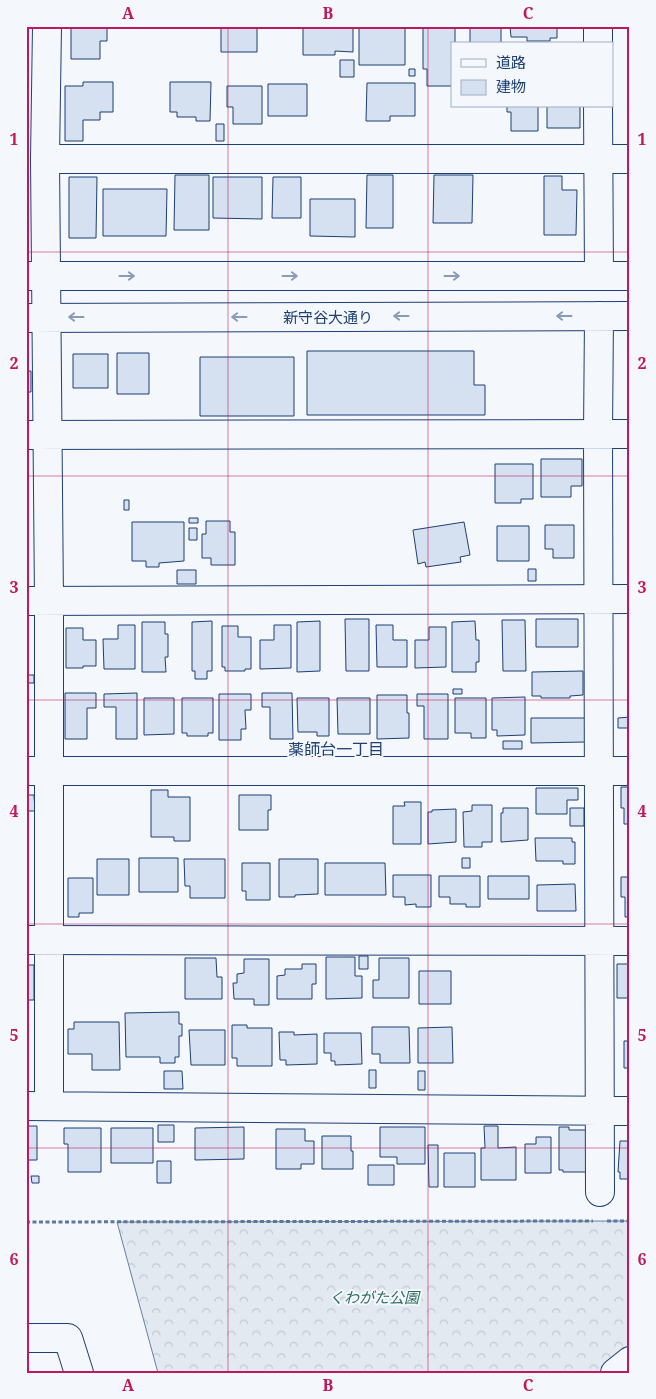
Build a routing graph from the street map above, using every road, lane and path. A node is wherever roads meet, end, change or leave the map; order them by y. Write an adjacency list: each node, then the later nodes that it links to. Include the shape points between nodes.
1 (47, 26): 6 (street)
2 (598, 26): 3 (street)
3 (598, 42)
4 (598, 108): 5 (street)
5 (599, 158): 6 (street); 7 (street); 9 (street)
6 (45, 159): 8 (street)
7 (630, 159)
8 (36, 276): 9 (street, one-way to 9); 13 (street)
9 (599, 276): 10 (street)
10 (630, 276)
11 (599, 316): 12 (street, 新守谷大通り); 13 (street, 新守谷大通り, one-way to 13); 14 (street)
12 (630, 316)
13 (36, 318): 16 (street)
14 (598, 434): 15 (street); 16 (street); 17 (street)
15 (630, 434)
16 (37, 435): 19 (street)
17 (598, 599): 18 (street); 19 (street); 21 (street)
18 (630, 599)
19 (38, 601): 20 (street)
20 (38, 770): 21 (street); 23 (street)
21 (599, 771): 22 (street); 24 (street)
22 (630, 771)
23 (38, 940): 24 (street); 26 (street)
24 (599, 941): 25 (street); 28 (street)
25 (630, 941)
26 (38, 1106): 28 (street)
27 (630, 1110): 28 (street)
28 (599, 1111): 29 (street)
29 (600, 1192)
30 (630, 1220): 31 (path)
31 (26, 1222)
32 (26, 1338): 34 (street, via 68,1338)
33 (630, 1360): 35 (street)
34 (79, 1373)
35 (615, 1373)

